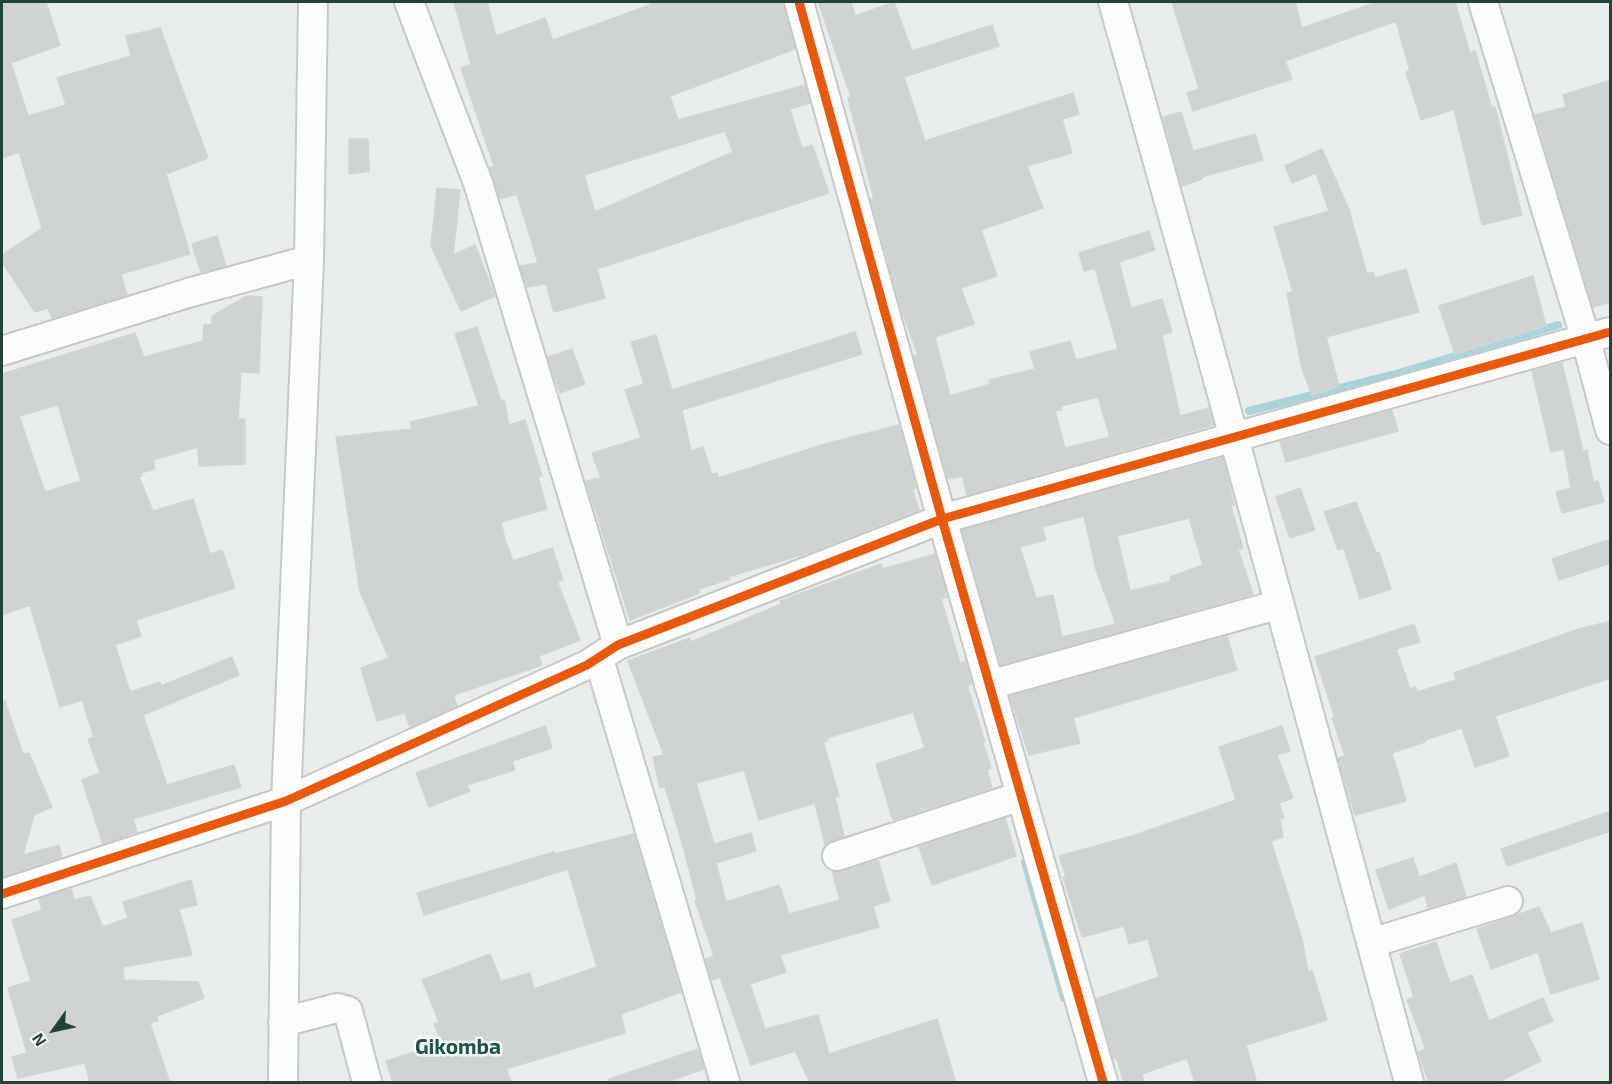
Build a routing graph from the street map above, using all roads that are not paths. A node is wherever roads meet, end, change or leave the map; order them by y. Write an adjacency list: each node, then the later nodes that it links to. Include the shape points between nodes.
1 (313, 2): 6 (street)
2 (409, 2): 13 (street, via 478,183)
3 (799, 2): 11 (street)
4 (1113, 2): 10 (street)
5 (1483, 2): 7 (street)
6 (309, 260): 8 (street); 16 (street)
7 (1598, 336): 9 (street); 10 (street)
8 (2, 351)
9 (1611, 430)
10 (1236, 436): 11 (street); 12 (street)
11 (942, 519): 13 (street); 14 (street)
12 (1277, 605): 14 (street); 20 (street)
13 (609, 652): 16 (street); 22 (street)
14 (989, 685): 15 (street)
15 (1021, 796): 17 (street); 25 (street)
16 (285, 801): 18 (street); 21 (street)
17 (837, 856)
18 (2, 894)
19 (1508, 901): 20 (street)
20 (1371, 944): 26 (street)
21 (283, 1022): 23 (street); 24 (street, via 337,1008 348,1011)
22 (716, 1080)
23 (283, 1083)
24 (367, 1083)
25 (1103, 1083)
26 (1409, 1083)

